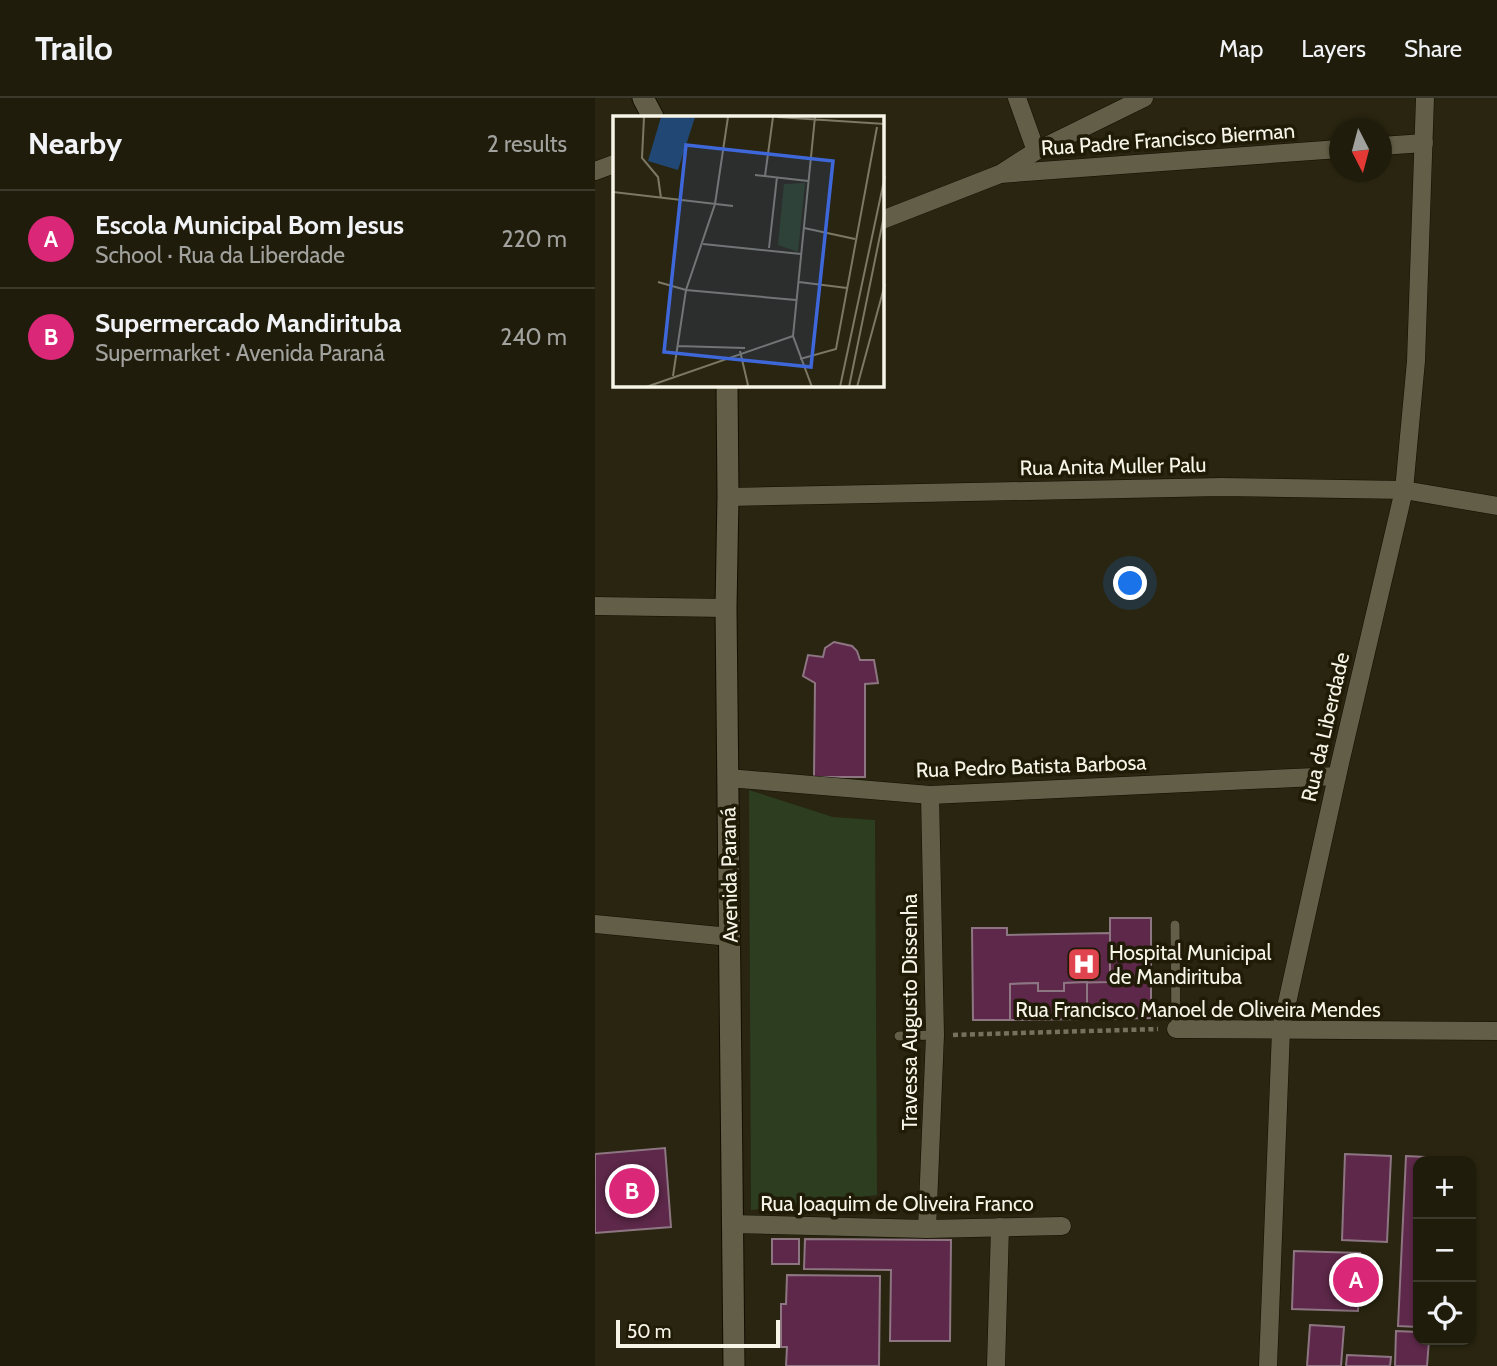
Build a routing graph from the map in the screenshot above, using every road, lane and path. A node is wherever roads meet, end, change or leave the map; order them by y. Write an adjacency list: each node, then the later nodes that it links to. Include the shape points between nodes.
1 (643, 98): 5 (street)
2 (1017, 98): 9 (street)
3 (1144, 98): 9 (street)
4 (1425, 98): 6 (street, Rua da Liberdade)
5 (652, 116)
6 (1424, 143): 7 (street); 15 (street, Rua da Liberdade, via 1416,361)
7 (1392, 145)
8 (1329, 150): 12 (street, Rua Padre Francisco Bierman)
9 (1036, 151): 12 (street)
10 (613, 164): 11 (street)
11 (595, 172)
12 (1000, 174): 13 (street)
13 (884, 218)
14 (727, 387): 16 (street, Avenida Paraná)
15 (1404, 490): 16 (street, Rua Anita Muller Palu, via 1221,487); 17 (street, Rua Anita Muller Palu); 20 (street, Rua da Liberdade)
16 (728, 496): 19 (street, Avenida Paraná)
17 (1497, 506)
18 (595, 606): 19 (street)
19 (726, 608): 21 (street, Avenida Paraná)
20 (1337, 776): 22 (street, Rua Pedro Batista Barbosa); 27 (street, Rua da Liberdade)
21 (728, 778): 22 (street, Rua Pedro Batista Barbosa); 25 (street, Avenida Paraná)
22 (930, 795): 29 (street, Travessa Augusto Dissenha)
23 (595, 924): 25 (street)
24 (1175, 925): 26 (lane)
25 (730, 937): 31 (street, Avenida Paraná)
26 (1176, 1029): 27 (street, Rua Francisco Manoel de Oliveira Mendes); 29 (path, Rua Francisco Manoel de Oliveira Mendes)
27 (1281, 1030): 28 (street, Rua Francisco Manoel de Oliveira Mendes); 37 (street, Rua da Liberdade)
28 (1497, 1031)
29 (935, 1035): 30 (lane); 34 (street, Travessa Augusto Dissenha)
30 (899, 1036)
31 (731, 1224): 34 (street, Rua Joaquim de Oliveira Franco); 35 (street, Avenida Paraná)
32 (1062, 1226): 33 (street, Rua Joaquim de Oliveira Franco)
33 (1000, 1227): 34 (street, Rua Joaquim de Oliveira Franco); 36 (street)
34 (927, 1229)
35 (734, 1366)
36 (996, 1366)
37 (1268, 1366)

